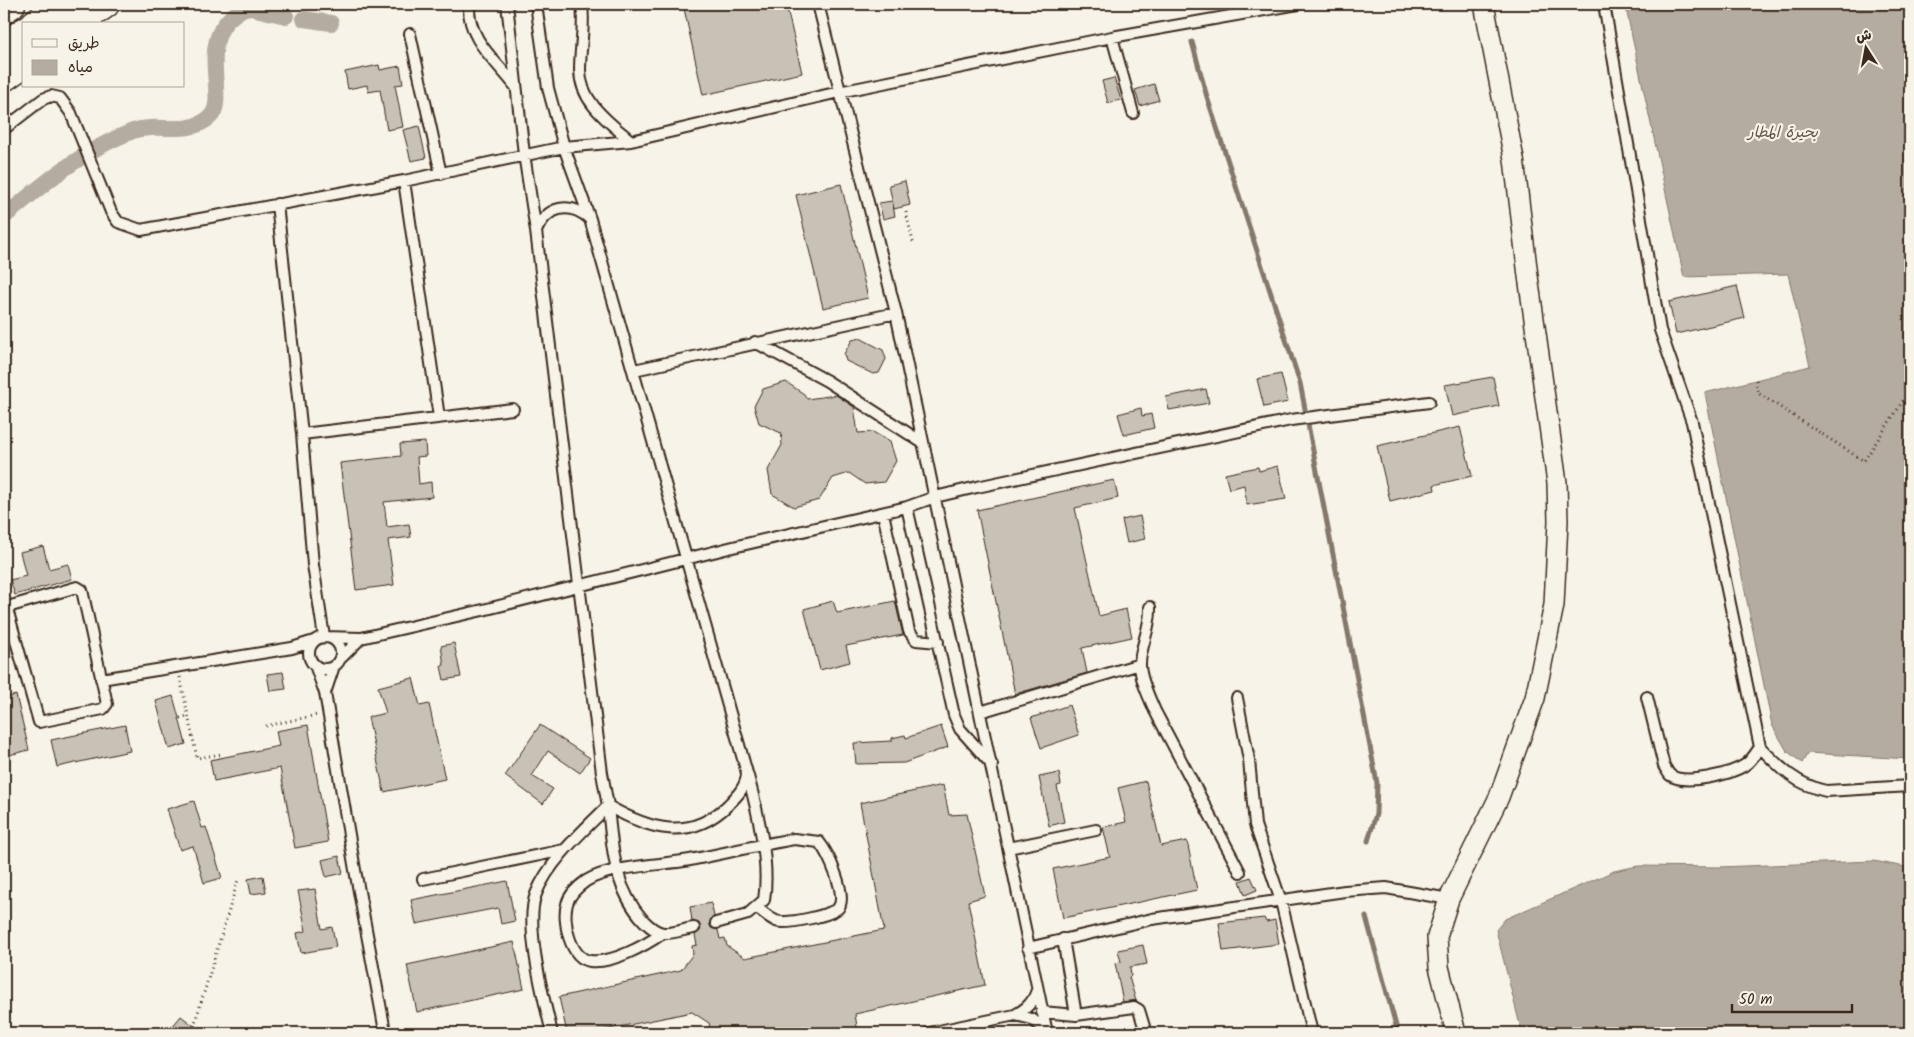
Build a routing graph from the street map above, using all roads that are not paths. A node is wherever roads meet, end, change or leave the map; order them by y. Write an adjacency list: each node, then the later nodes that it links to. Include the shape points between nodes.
1 (11, 4): 12 (highway)
2 (62, 4): 13 (highway)
3 (105, 4): 14 (highway)
4 (469, 4): 21 (lane, via 470,20 478,43)
5 (507, 4): 21 (lane)
6 (536, 4): 26 (lane, via 548,88)
7 (582, 4): 25 (lane, via 584,29 580,71 585,92 595,108)
8 (818, 4): 22 (lane)
9 (1298, 4): 17 (lane)
10 (1484, 4): 71 (street, via 1514,160 1557,483 1558,521 1554,605 1535,698 1499,797)
11 (1604, 4): 59 (lane, via 1660,330 1692,422)
12 (4, 9)
13 (38, 22)
14 (79, 22)
15 (22, 34): 18 (highway)
16 (410, 34): 28 (lane)
17 (1112, 37): 22 (lane); 23 (lane)
18 (4, 47)
19 (22, 64): 20 (highway)
20 (4, 78)
21 (516, 87): 27 (lane)
22 (839, 92): 25 (lane); 33 (lane)
23 (1133, 112)
24 (4, 129): 30 (lane, via 43,99 51,96 60,98 67,105 106,201 118,222 141,230)
25 (631, 141): 26 (lane)
26 (564, 147): 27 (lane); 31 (lane)
27 (524, 154): 28 (lane); 32 (lane)
28 (441, 174): 29 (lane)
29 (404, 181): 30 (lane); 38 (lane)
30 (277, 204): 39 (lane)
31 (590, 219): 32 (lane, via 575,210 559,208 545,216); 35 (lane)
32 (536, 231): 45 (lane)
33 (896, 313): 34 (lane); 40 (lane)
34 (755, 342): 35 (lane); 40 (lane, via 827,381)
35 (634, 370): 44 (lane)
36 (1429, 402): 41 (lane, via 1291,420)
37 (512, 408): 38 (lane)
38 (439, 417): 39 (lane)
39 (302, 434): 48 (lane)
40 (923, 443): 41 (lane)
41 (935, 497): 42 (lane); 58 (lane)
42 (907, 507): 43 (lane); 49 (lane)
43 (883, 513): 44 (lane); 49 (lane, via 909,630 916,640)
44 (688, 559): 45 (lane); 61 (lane)
45 (578, 585): 47 (lane); 63 (lane)
46 (1150, 607): 53 (lane, via 1149,630)
47 (361, 638): 48 (lane); 52 (lane)
48 (319, 639): 50 (lane); 51 (lane, via 311,645); 52 (lane, via 329,637 338,643 341,647)
49 (938, 642): 60 (lane, via 960,729)
50 (292, 648): 51 (lane); 54 (lane)
51 (312, 660): 52 (lane, via 324,669); 55 (lane)
52 (337, 662): 55 (lane)
53 (1140, 664): 58 (lane); 69 (lane, via 1144,686 1155,711)
54 (101, 679): 54 (lane, via 105,707 39,722 7,609 81,588)
55 (325, 693): 83 (lane)
56 (1647, 696): 59 (lane, via 1664,766 1670,775 1690,780 1730,773 1748,763)
57 (1237, 698): 72 (lane, via 1249,760 1255,825)
58 (980, 712): 60 (lane)
59 (1760, 747): 62 (lane, via 1783,771 1816,789)
60 (992, 766): 66 (lane)
61 (747, 773): 63 (lane, via 747,782 720,812 706,822 686,828 648,824); 65 (lane)
62 (1910, 786)
63 (608, 806): 67 (lane); 68 (lane)
64 (1096, 830): 66 (lane)
65 (762, 844): 68 (lane, via 690,860); 73 (lane, via 766,890 764,900); 73 (lane, via 794,839 819,842 832,862 841,900 832,913 785,922 776,921)
66 (1008, 848): 78 (lane)
67 (564, 850): 70 (lane); 85 (lane, via 538,889 533,912 536,964)
68 (616, 871): 76 (lane, via 640,916 651,928); 76 (lane, via 587,880 572,893 565,916 573,949 580,958 591,962 645,946)
69 (1240, 872)
70 (423, 879)
71 (1449, 899): 72 (lane, via 1386,888); 89 (street, via 1437,937 1437,953)
72 (1281, 901): 77 (lane, via 1152,919); 88 (lane)
73 (756, 908): 74 (lane, via 748,914)
74 (716, 923)
75 (694, 928): 76 (lane)
76 (663, 933)
77 (1063, 939): 78 (lane); 81 (lane)
78 (1028, 948): 79 (lane)
79 (1037, 990): 80 (lane); 82 (lane, via 1026,1009)
80 (1042, 1012): 81 (lane); 84 (lane)
81 (1076, 1014): 87 (lane, via 1137,1008)
82 (1016, 1015): 84 (lane, via 1032,1019); 86 (lane)
83 (385, 1031)
84 (1046, 1032)
85 (552, 1033)
86 (929, 1033)
87 (1146, 1033)
88 (1312, 1033)
89 (1456, 1033)

